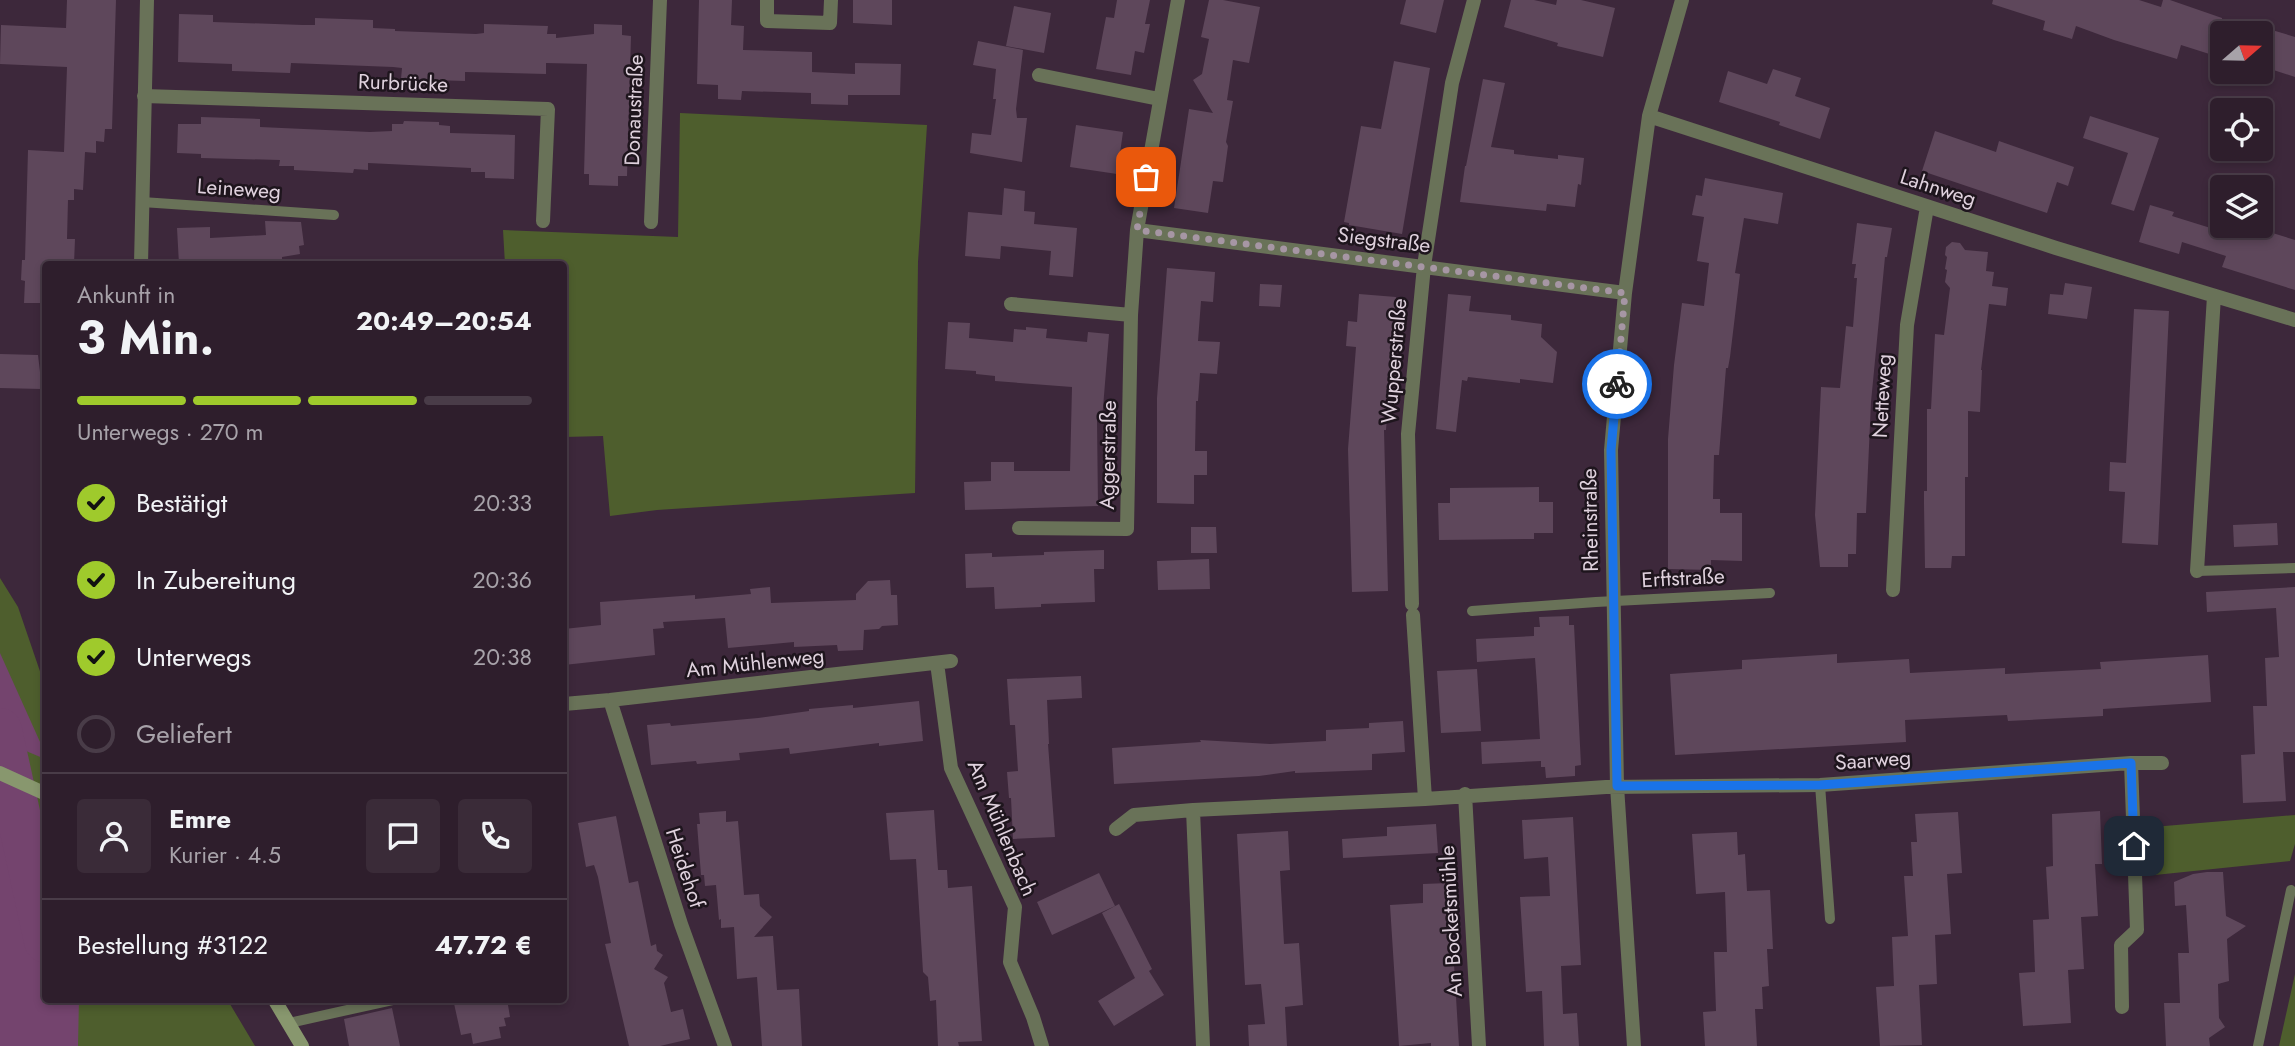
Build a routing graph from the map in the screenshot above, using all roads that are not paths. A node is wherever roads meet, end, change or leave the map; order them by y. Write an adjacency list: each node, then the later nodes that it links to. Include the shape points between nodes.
1 (147, 0): 9 (street)
2 (660, 0): 16 (street, Donaustraße)
3 (767, 0): 4 (street, via 767,21 830,23)
4 (831, 0)
5 (1178, 0): 10 (street, Aggerstraße)
6 (1474, 0): 19 (street, Wupperstraße, via 1452,83)
7 (1682, 0): 11 (street, Rheinstraße)
8 (1039, 75): 10 (street)
9 (144, 96): 12 (street); 15 (street, Rurbrücke, via 548,108)
10 (1159, 99): 17 (street, Aggerstraße)
11 (1649, 116): 13 (street, Lahnweg); 20 (street, Rheinstraße)
12 (142, 202): 14 (lane, Leineweg); 18 (street)
13 (1927, 206): 21 (street, Lahnweg); 28 (street, Netteweg, via 1906,325)
14 (334, 215)
15 (543, 221)
16 (651, 222)
17 (1137, 230): 19 (street, Siegstraße); 23 (street, Aggerstraße)
18 (141, 261)
19 (1424, 266): 20 (street, Siegstraße); 42 (street, Wupperstraße, via 1408,434)
20 (1625, 293): 30 (street, Rheinstraße, via 1611,450)
21 (2214, 296): 24 (street, Lahnweg); 27 (street)
22 (1011, 304): 23 (street)
23 (1131, 315): 25 (street, Aggerstraße, via 1127,529)
24 (2295, 320)
25 (1019, 528)
26 (2295, 568): 27 (lane)
27 (2197, 571)
28 (1892, 590)
29 (1770, 593): 30 (lane, Erftstraße)
30 (1612, 601): 31 (lane, Erftstraße); 39 (street, Rheinstraße)
31 (1472, 611)
32 (944, 662): 33 (street, Am Mühlenweg); 53 (street, Am Mühlenbach, via 951,768 1015,907 1010,962)
33 (610, 700): 34 (street, Am Mühlenweg); 52 (street, Heidehof)
34 (567, 704)
35 (2131, 763): 36 (street, Saarweg); 38 (street, Saarweg); 49 (street, via 2137,930 2121,945)
36 (2162, 763)
37 (0, 773): 40 (main road)
38 (1820, 785): 39 (street, Saarweg); 46 (lane)
39 (1617, 786): 41 (street); 56 (street, Rheinstraße)
40 (42, 792)
41 (1465, 794): 42 (street); 55 (street, An Bocketsmühle)
42 (1425, 799): 43 (street)
43 (1193, 810): 44 (street, via 1134,815); 54 (street)
44 (1116, 829)
45 (2291, 890): 57 (lane)
46 (1830, 919)
47 (276, 1003): 50 (main road)
48 (379, 1003): 50 (lane)
49 (2122, 1007)
50 (289, 1023): 51 (main road)
51 (302, 1046)
52 (725, 1046)
53 (1042, 1046)
54 (1203, 1046)
55 (1479, 1046)
56 (1634, 1046)
57 (2258, 1046)

